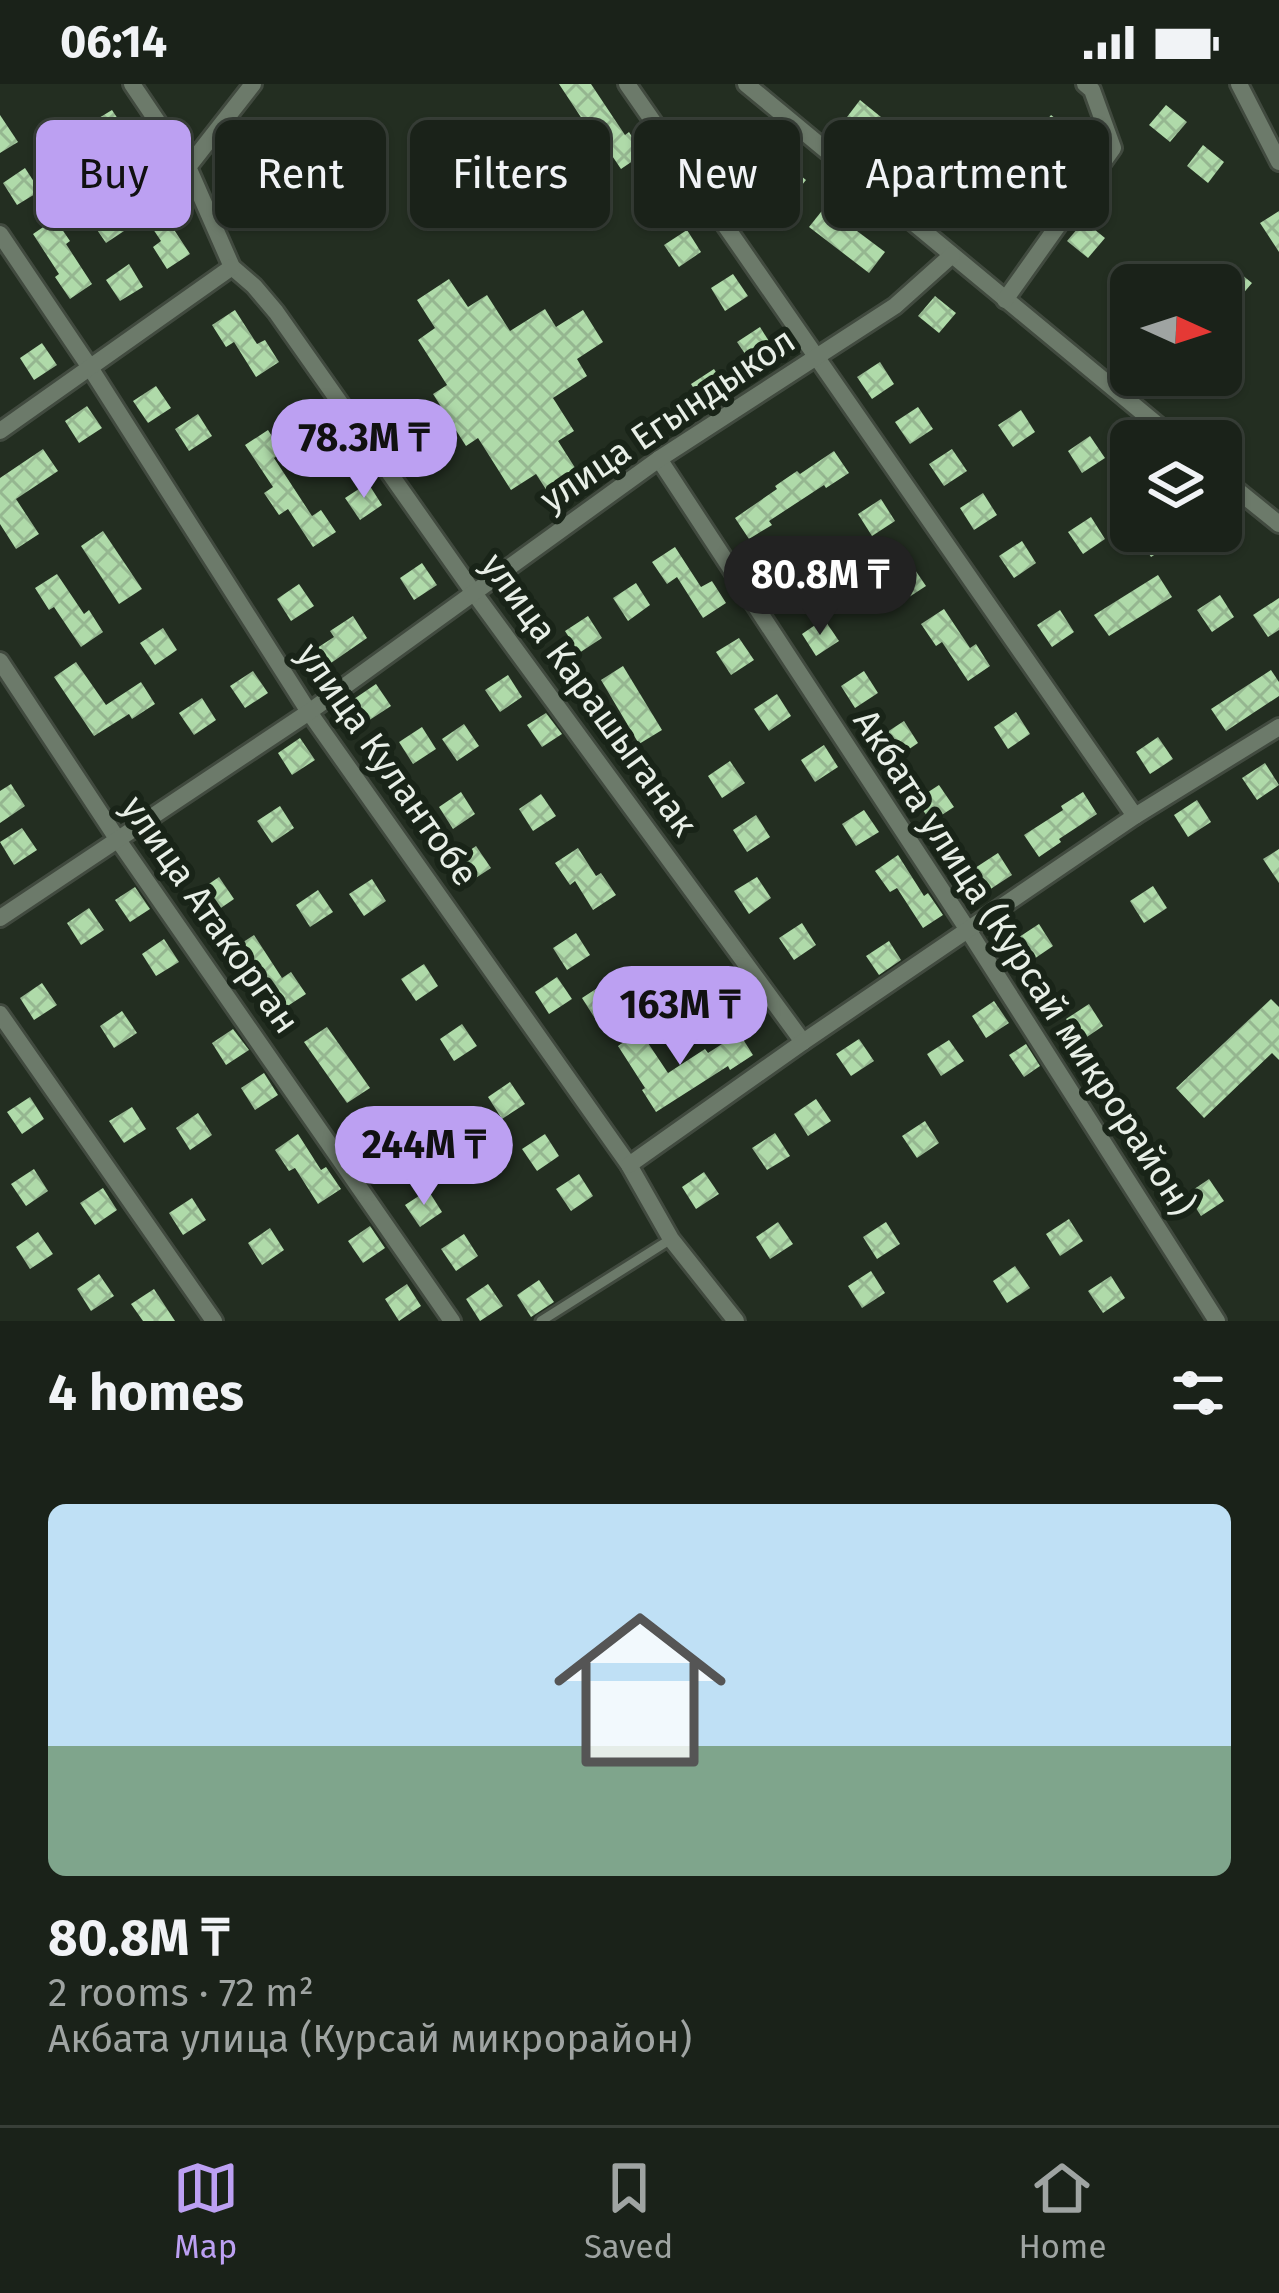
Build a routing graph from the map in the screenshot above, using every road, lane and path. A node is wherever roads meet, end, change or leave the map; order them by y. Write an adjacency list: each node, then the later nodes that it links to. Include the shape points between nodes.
1 (132, 84): 7 (street, улица Карашыганак)
2 (253, 84): 9 (street)
3 (627, 84): 15 (street)
4 (746, 84): 12 (street)
5 (1085, 84): 14 (street, via 1113,148)
6 (1240, 84): 8 (street)
7 (156, 120)
8 (1279, 162)
9 (191, 163)
10 (191, 174): 13 (street, улица Карашыганак)
11 (0, 234): 16 (street, улица Кулантобе)
12 (952, 255): 14 (street); 15 (street, улица Егындыкол, via 895,306)
13 (232, 267): 16 (street); 22 (street, улица Карашыганак, via 275,312)
14 (1005, 301): 17 (street)
15 (818, 357): 19 (street, улица Егындыкол); 26 (street)
16 (88, 366): 18 (street); 24 (street, улица Кулантобе)
17 (1152, 420)
18 (0, 430)
19 (659, 459): 22 (street, улица Егындыкол); 29 (street, Акбата улица (Курсай микрорайон))
20 (1242, 493): 21 (street)
21 (1279, 524)
22 (474, 592): 24 (street, улица Егындыкол); 31 (street, улица Карашыганак)
23 (0, 661): 27 (street, улица Атакорган)
24 (309, 712): 27 (street, улица Егындыкол); 32 (street, улица Кулантобе)
25 (1279, 727): 26 (street)
26 (1135, 816): 29 (street)
27 (118, 840): 28 (street, улица Егындыкол); 36 (street, улица Атакорган)
28 (0, 919)
29 (968, 930): 31 (street); 38 (street, Акбата улица (Курсай микрорайон))
30 (0, 1014): 35 (street)
31 (803, 1042): 32 (street)
32 (629, 1165): 33 (street, улица Кулантобе)
33 (671, 1239): 34 (street, улица Кулантобе); 37 (lane)
34 (734, 1320)
35 (214, 1321)
36 (452, 1321)
37 (541, 1321)
38 (1217, 1321)

